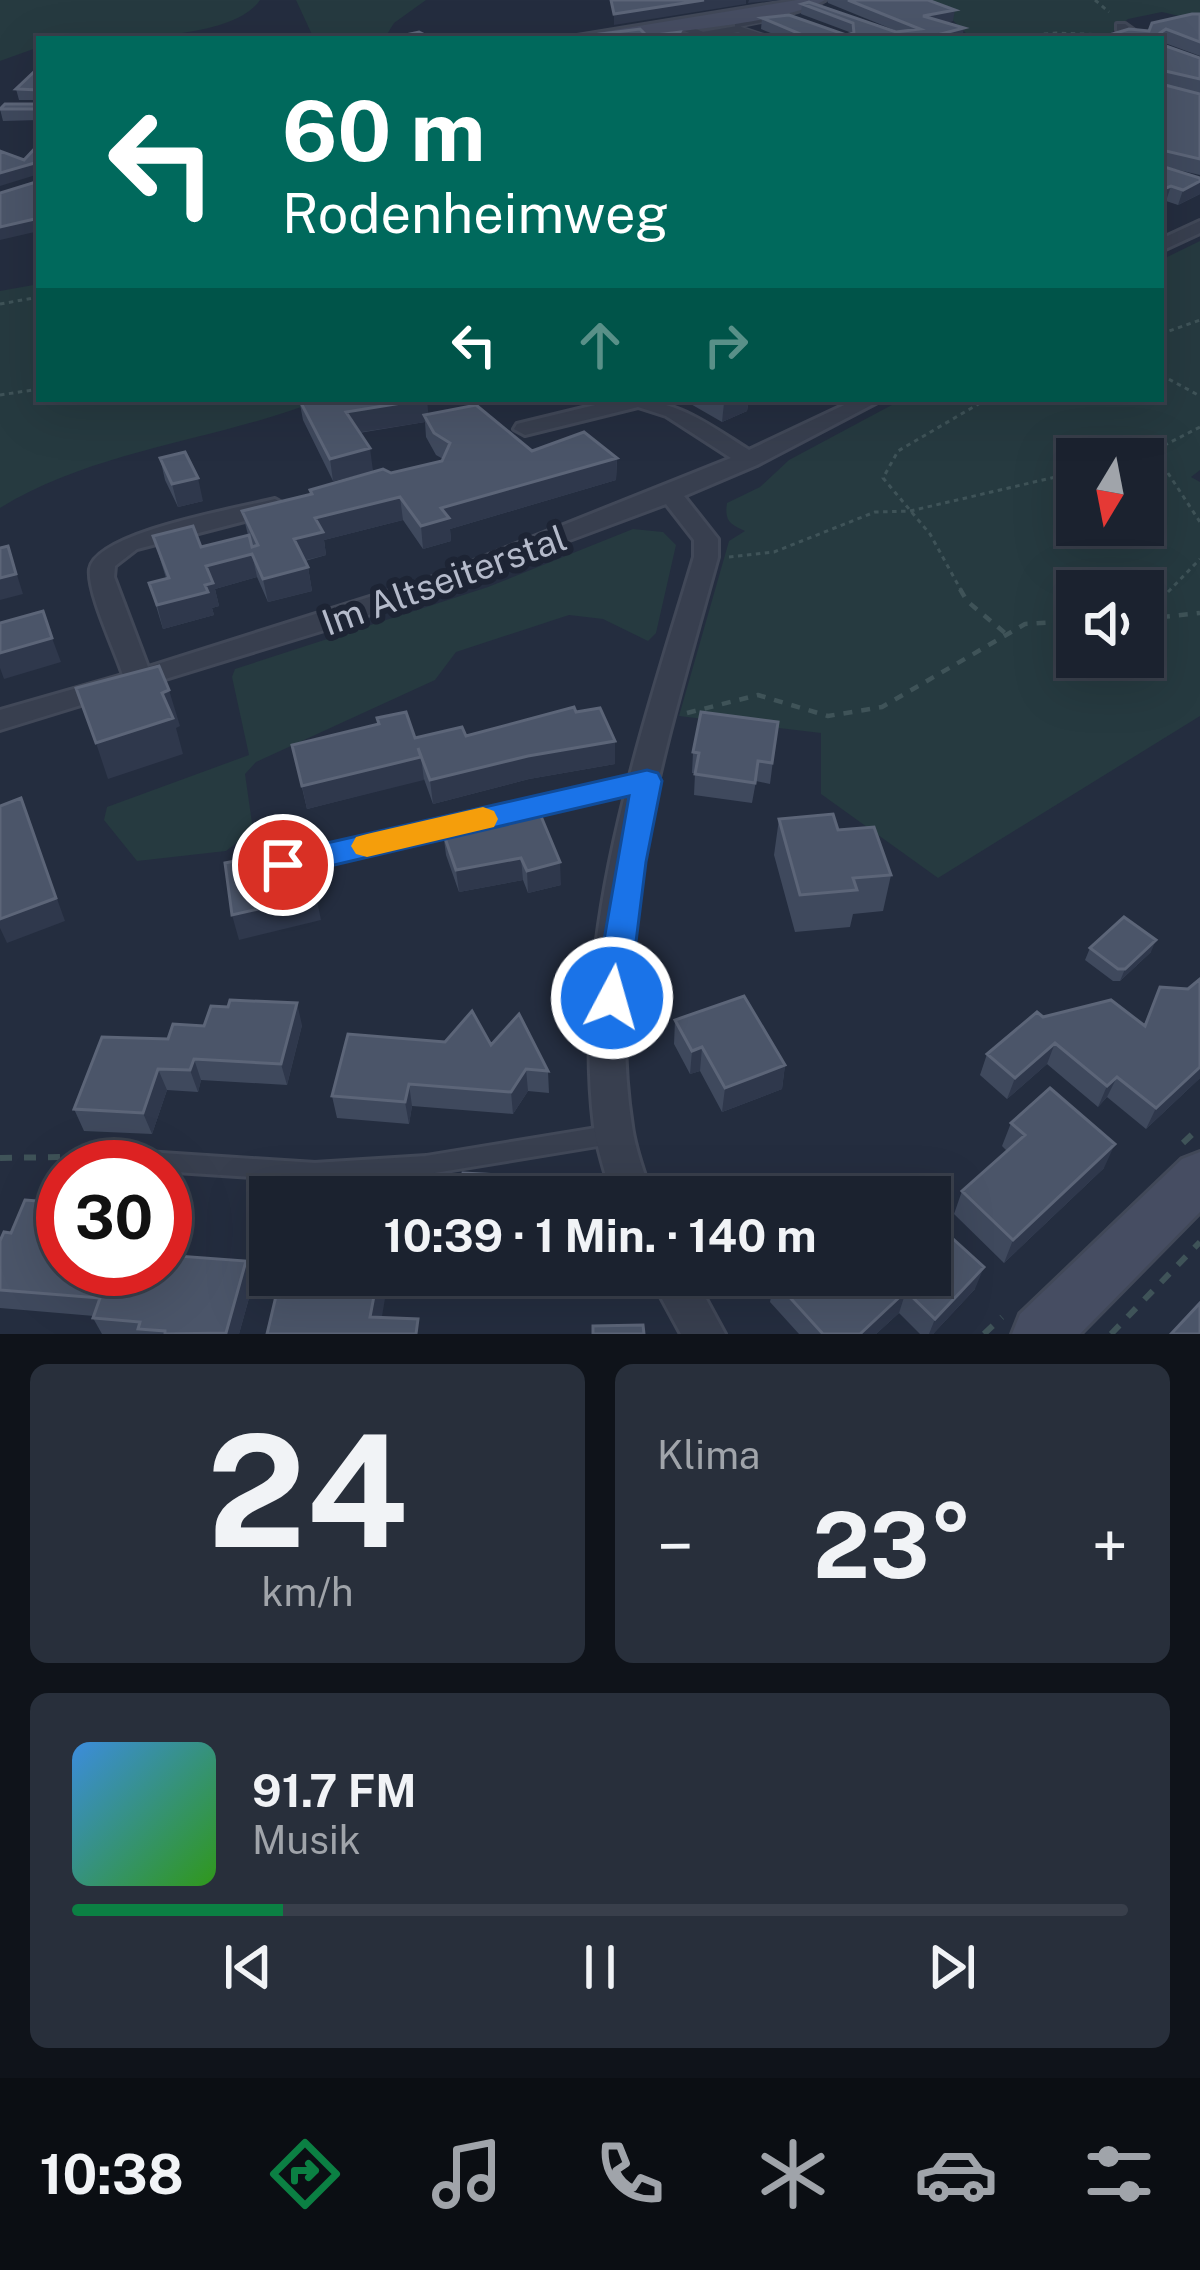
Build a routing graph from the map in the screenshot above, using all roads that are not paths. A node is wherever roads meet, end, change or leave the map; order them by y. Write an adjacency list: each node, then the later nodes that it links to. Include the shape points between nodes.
1 (811, 1): 2 (street); 4 (street)
2 (838, 13)
3 (789, 18): 4 (lane)
4 (735, 24): 5 (street); 8 (lane)
5 (684, 28): 6 (street); 7 (lane)
6 (599, 36)
7 (657, 36)
8 (761, 36)
9 (1200, 226): 10 (street)
10 (1164, 244)
11 (628, 402): 14 (street)
12 (642, 402): 15 (street)
13 (867, 402): 15 (street, Im Altseiterstal)
14 (525, 429)
15 (749, 460): 16 (street, Im Altseiterstal)
16 (672, 496): 18 (street, Im Altseiterstal, via 355,614); 20 (street, via 706,539 706,557)
17 (296, 501): 18 (street, via 113,551 103,577)
18 (139, 680): 19 (street, Im Altseiterstal)
19 (0, 720)
20 (647, 781): 21 (lane); 22 (street, via 614,965)
21 (283, 865)
22 (614, 1134): 23 (lane, via 427,1165 314,1172); 24 (street)
23 (192, 1163)
24 (626, 1176)
25 (1200, 1177): 28 (street)
26 (682, 1296): 27 (street)
27 (704, 1334)
28 (1040, 1334)

